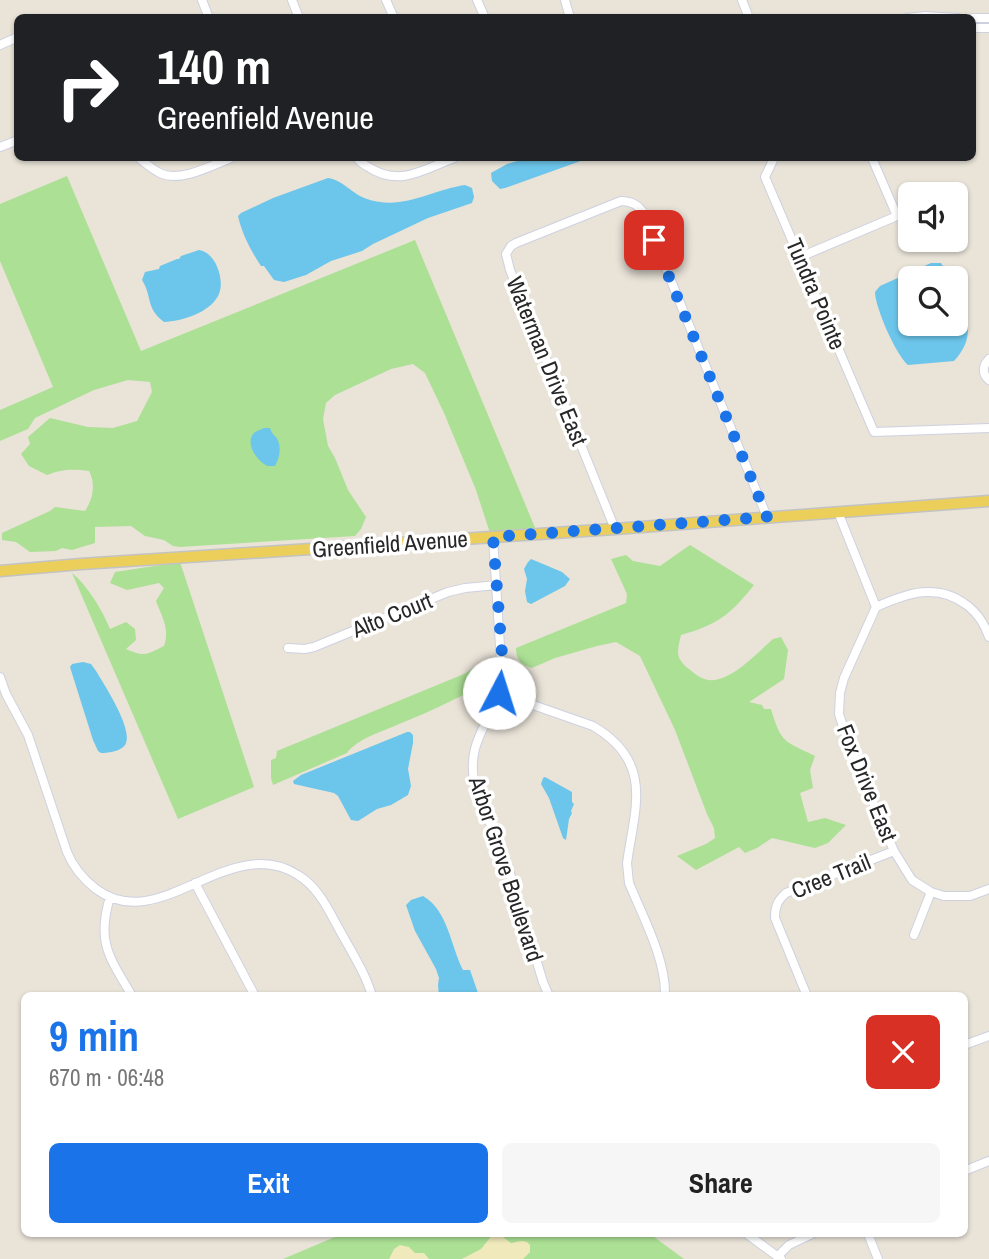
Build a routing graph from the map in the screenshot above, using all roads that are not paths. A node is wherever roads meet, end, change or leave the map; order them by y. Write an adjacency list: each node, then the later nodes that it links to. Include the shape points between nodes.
1 (143, 161): 2 (street, via 165,176 185,175)
2 (223, 161)
3 (359, 161): 4 (street, via 391,177)
4 (446, 161)
5 (773, 161): 7 (street, Tundra Pointe, via 765,177)
6 (873, 161): 7 (street, via 897,216)
7 (800, 257): 10 (street, Tundra Pointe, via 874,432)
8 (989, 359): 9 (street, via 983,369)
9 (989, 380)
10 (989, 428)
11 (989, 501): 12 (main road, Greenfield Avenue)
12 (838, 512): 13 (main road, Greenfield Avenue); 18 (street)
13 (767, 517): 14 (main road, Greenfield Avenue); 14 (street, Waterman Drive East, via 641,209 621,201 511,246 506,254)
14 (615, 529): 15 (main road, Greenfield Avenue)
15 (493, 537): 16 (main road, Greenfield Avenue); 17 (street, Arbor Grove Boulevard)
16 (0, 571)
17 (497, 585): 20 (street, Alto Court, via 457,589 314,647); 22 (street, Arbor Grove Boulevard, via 503,667)
18 (876, 607): 19 (street, via 912,593 937,592 972,610); 23 (street, Fox Drive East, via 844,678 839,715)
19 (989, 637)
20 (288, 648)
21 (0, 677): 27 (street, via 28,735 70,859 85,880)
22 (499, 693): 32 (street, Arbor Grove Boulevard, via 474,749 472,775 508,867); 33 (street, via 593,726 615,742 630,764 638,799 627,872 662,964)
23 (894, 851): 26 (street, Fox Drive East, via 912,880); 34 (street, Cree Trail, via 781,897 775,918)
24 (195, 883): 27 (street, via 148,900); 30 (street); 31 (street, via 252,864 273,864 298,875 325,904)
25 (989, 889): 26 (street, via 961,897)
26 (931, 892): 28 (street)
27 (110, 897): 29 (street, via 104,919 106,947)
28 (914, 935)
29 (130, 992)
30 (253, 992)
31 (370, 992)
32 (547, 992)
33 (665, 992)
34 (805, 992)
35 (989, 1036): 36 (street)
36 (968, 1044)
37 (989, 1161): 38 (street)
38 (968, 1169)
39 (751, 1237): 42 (street)
40 (806, 1237): 42 (street, via 789,1245)
41 (869, 1237): 43 (street)
42 (779, 1258)
43 (878, 1259)

